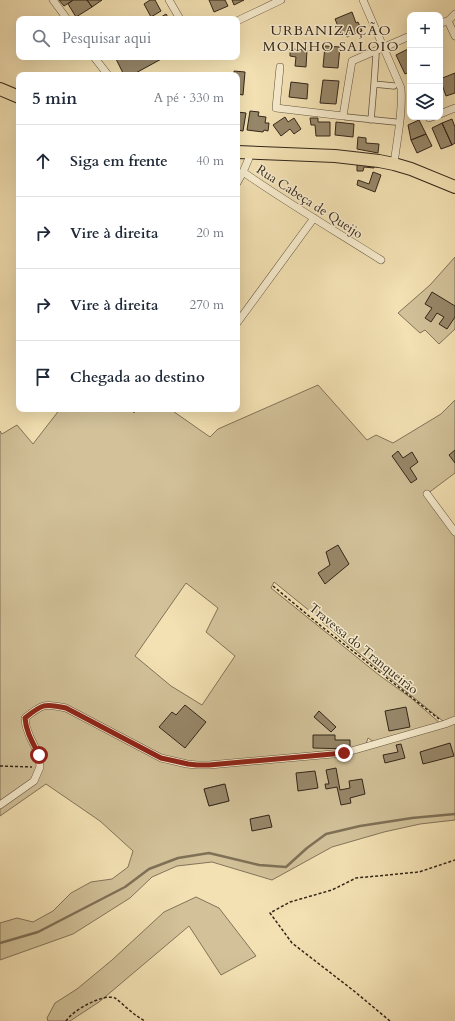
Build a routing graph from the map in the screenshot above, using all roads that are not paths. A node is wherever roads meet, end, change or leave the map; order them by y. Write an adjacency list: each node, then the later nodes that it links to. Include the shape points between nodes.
1 (53, 0): 6 (street)
2 (169, 0): 7 (street)
3 (281, 0): 8 (street)
4 (363, 0): 13 (street)
5 (455, 14): 9 (street)
6 (65, 16)
7 (178, 16)
8 (240, 20)
9 (448, 21): 10 (street); 11 (street)
10 (443, 22)
11 (455, 36)
12 (407, 37): 13 (street)
13 (384, 48): 16 (street, via 352,61 343,116 276,108); 28 (street, via 402,96)
14 (376, 55): 18 (street)
15 (96, 60): 17 (street)
16 (280, 67)
17 (106, 72)
18 (374, 84): 19 (street); 25 (street)
19 (394, 86)
20 (0, 89): 21 (main road)
21 (16, 96)
22 (455, 108): 23 (street)
23 (443, 113)
24 (346, 117): 25 (street)
25 (371, 120): 26 (street)
26 (395, 122)
27 (243, 152): 28 (main road, via 335,156); 29 (street, Rua Cabeça de Queijo, via 249,158)
28 (394, 164): 31 (main road)
29 (243, 172): 30 (street); 32 (street, Rua Cabeça de Queijo)
30 (240, 178)
31 (455, 187)
32 (314, 218): 33 (street, Rua Cabeça de Queijo); 34 (street)
33 (381, 260)
34 (240, 319)
35 (427, 494): 36 (street)
36 (455, 532)
37 (455, 720): 38 (street, via 344,753 197,765 161,758 66,708 45,705 36,708 25,718 30,738 39,755 40,767 34,781)
38 (0, 805)

